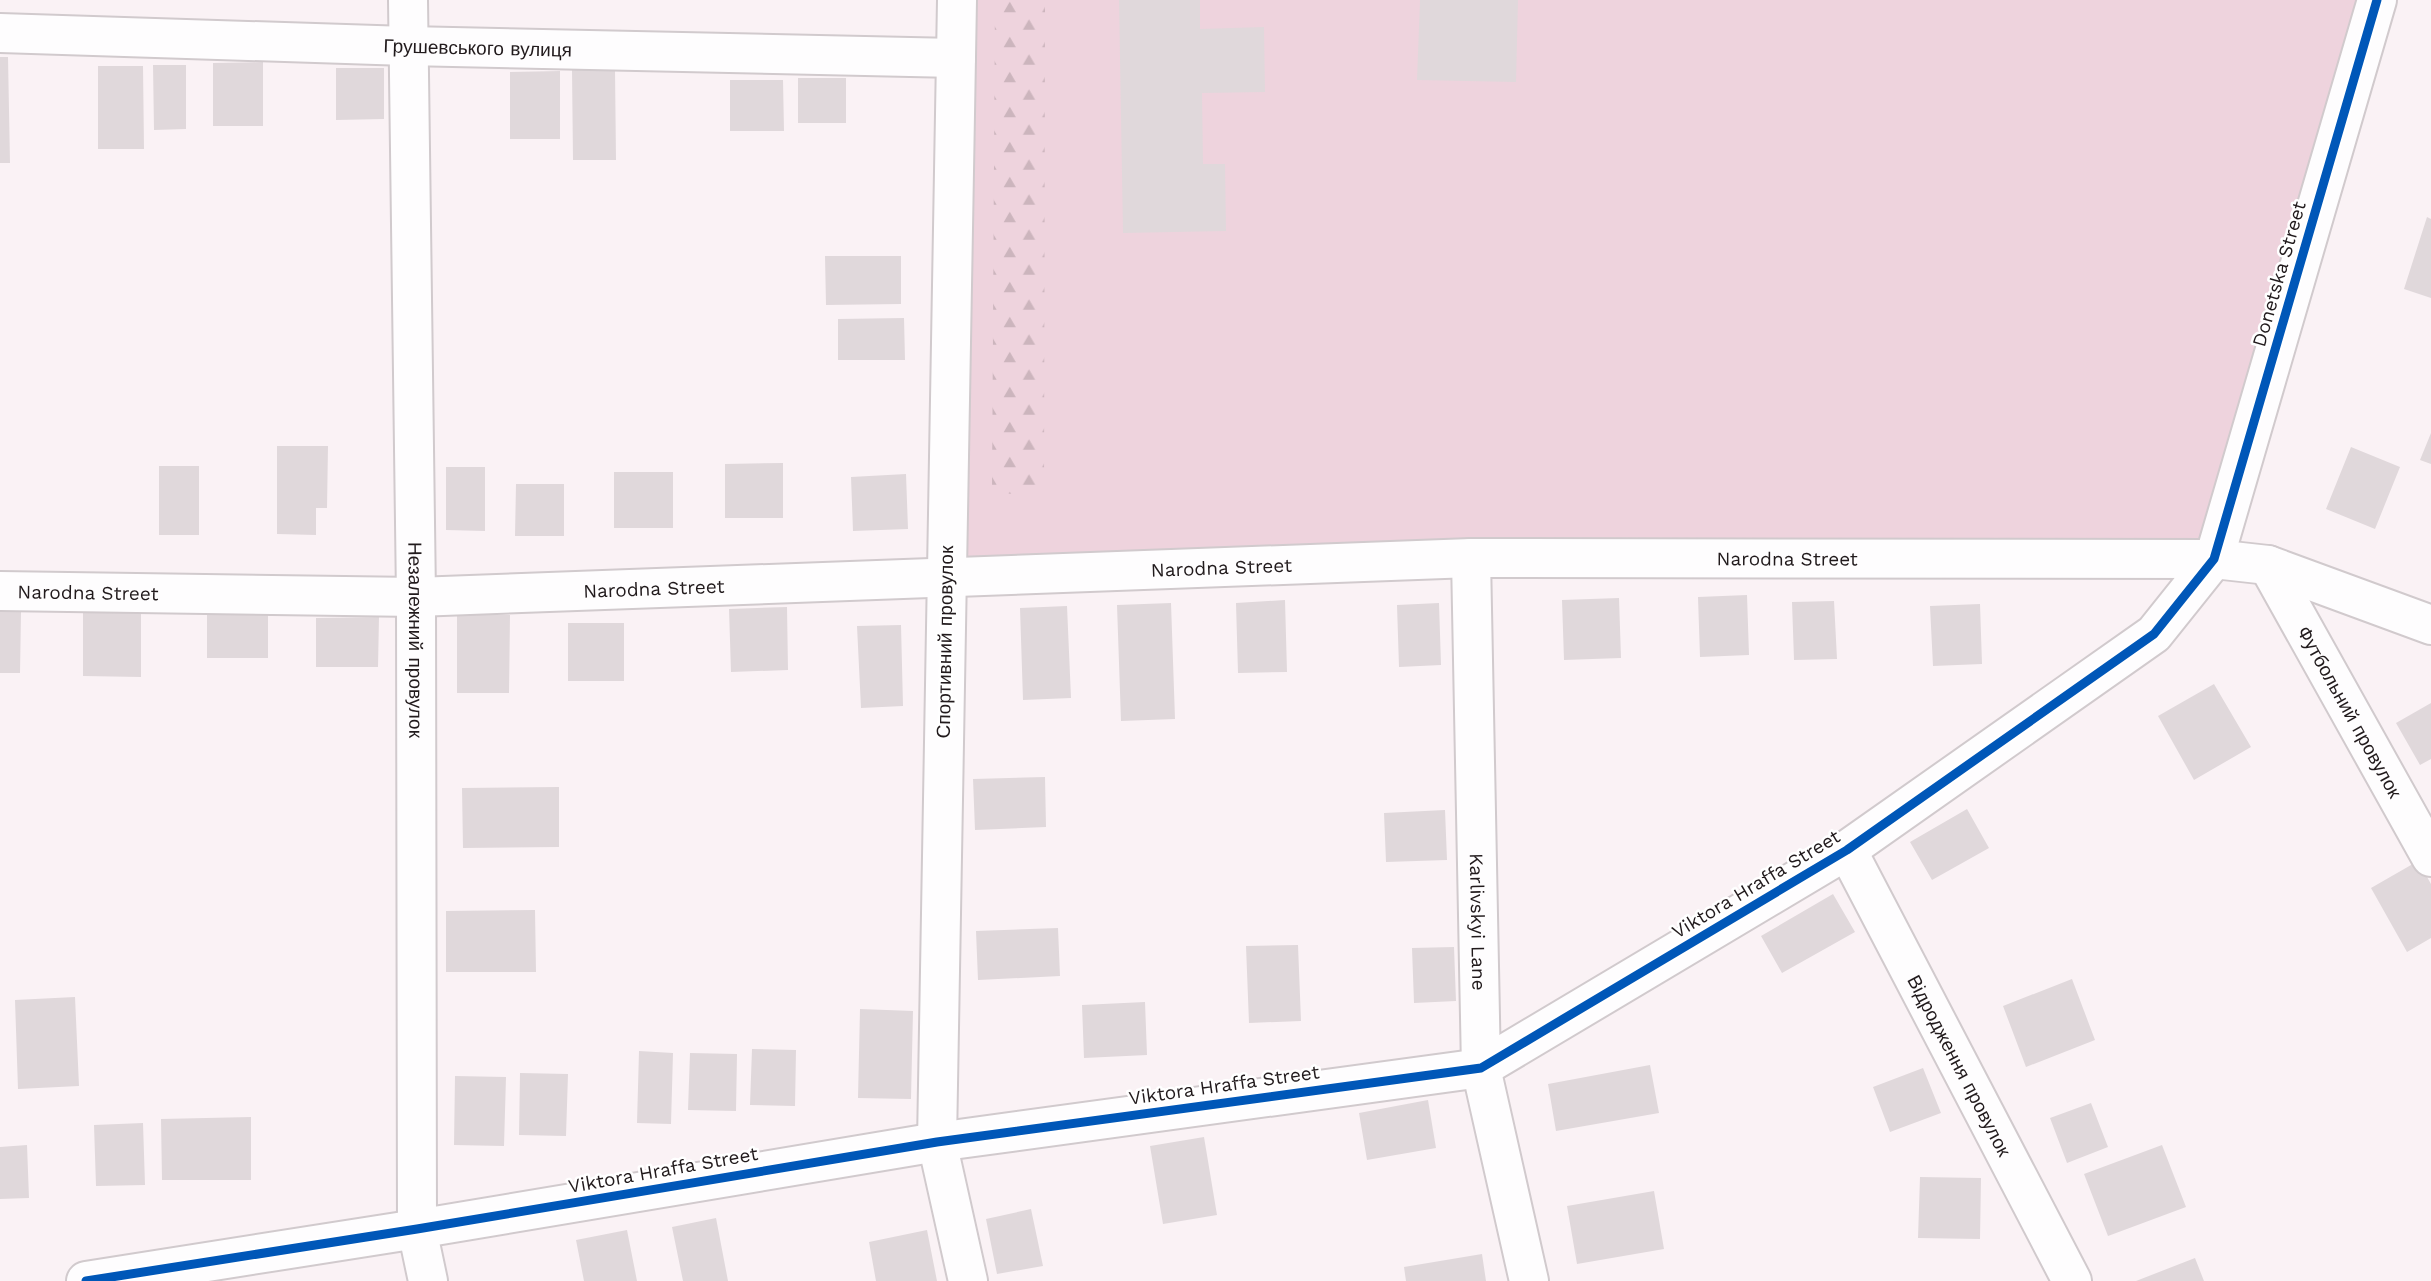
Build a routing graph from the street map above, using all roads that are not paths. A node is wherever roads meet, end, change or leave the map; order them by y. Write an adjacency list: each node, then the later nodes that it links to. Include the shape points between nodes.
1 (408, 0): 5 (street, Незалежний провулок)
2 (957, 0): 6 (street, Спортивний провулок)
3 (2377, 0): 8 (street, Donetska Street)
4 (0, 33): 5 (street, Грушевського вулиця)
5 (407, 46): 6 (street, Грушевського вулиця); 12 (street, Незалежний провулок)
6 (956, 58): 10 (street, Спортивний провулок)
7 (1471, 558): 8 (street, Narodna Street); 10 (street, Narodna Street); 16 (street, Karlіvskyi Lane)
8 (2214, 559): 9 (street, Narodna Street); 14 (street, Viktora Hraffa Street, via 2154,634)
9 (2268, 565): 13 (street, Narodna Street); 15 (street, Футбольний провулок)
10 (946, 578): 12 (street, Narodna Street); 17 (street, Спортивний провулок)
11 (0, 591): 12 (street, Narodna Street)
12 (416, 597): 18 (street, Незалежний провулок)
13 (2431, 625)
14 (1847, 850): 16 (street, Viktora Hraffa Street); 23 (street, Відродження провулок)
15 (2431, 857)
16 (1481, 1068): 17 (street, Viktora Hraffa Street); 22 (street, Karlіvskyi Lane)
17 (937, 1142): 18 (street, Viktora Hraffa Street); 21 (street, Спортивний провулок)
18 (417, 1229): 19 (street, Viktora Hraffa Street); 20 (street, Незалежний провулок)
19 (86, 1281)
20 (428, 1281)
21 (968, 1281)
22 (1529, 1281)
23 (2072, 1281)

